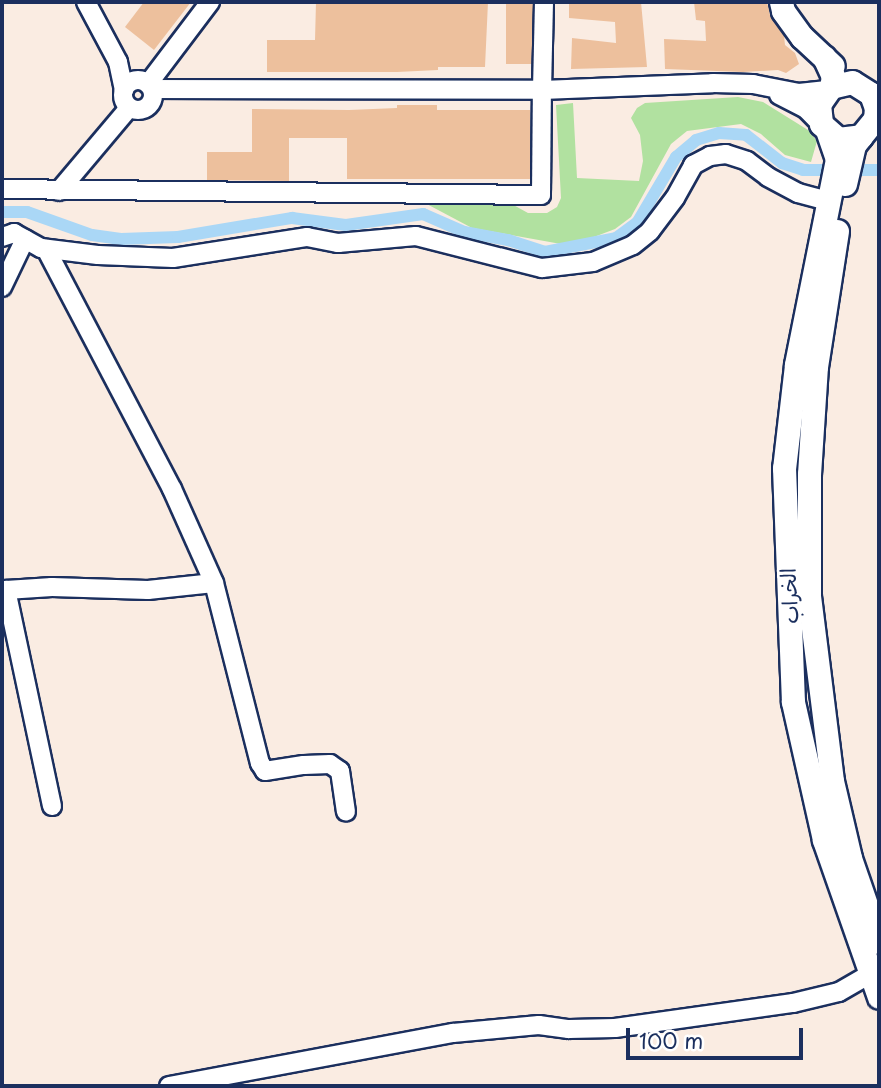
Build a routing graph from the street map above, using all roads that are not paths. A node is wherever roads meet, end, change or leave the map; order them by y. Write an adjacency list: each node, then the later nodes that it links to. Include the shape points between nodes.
1 (86, 2): 5 (street)
2 (210, 2): 8 (street)
3 (544, 2): 9 (street)
4 (781, 2): 7 (main road, via 802,37 824,57)
5 (117, 62): 8 (street); 10 (street)
6 (753, 84): 7 (street, via 799,93); 9 (street); 12 (street, via 805,108)
7 (836, 86): 11 (main road, via 866,88); 12 (main road, via 818,109)
8 (148, 89): 9 (street); 10 (street, via 131,82); 10 (street, via 139,111)
9 (541, 90): 16 (street, via 541,195)
10 (127, 99): 16 (street)
11 (877, 103): 13 (main road)
12 (825, 129): 13 (main road, via 844,140); 14 (main road)
13 (870, 131): 14 (main road)
14 (843, 160): 17 (main road)
15 (2, 189): 16 (street)
16 (59, 191)
17 (834, 192): 20 (street, via 798,193 747,160 726,154 710,156 693,166 675,198 634,244 572,267 542,268 416,236 338,243 307,237 173,258); 25 (main road, via 809,474 809,596 832,781 850,858); 26 (main road, الخراب, via 796,365 784,468 793,702 824,840)
18 (2, 237): 19 (street, via 14,233)
19 (25, 239): 20 (street); 21 (street)
20 (46, 249): 22 (street, via 172,489)
21 (2, 287)
22 (214, 583): 23 (street, via 148,590 52,586 6,590); 24 (street, via 260,763 265,771 330,764 340,771)
23 (52, 806)
24 (346, 812)
25 (879, 942)
26 (870, 974): 27 (main road, الخراب); 28 (street, via 832,995 793,1003 615,1028 539,1025 475,1030)
27 (879, 997)
28 (169, 1086)

